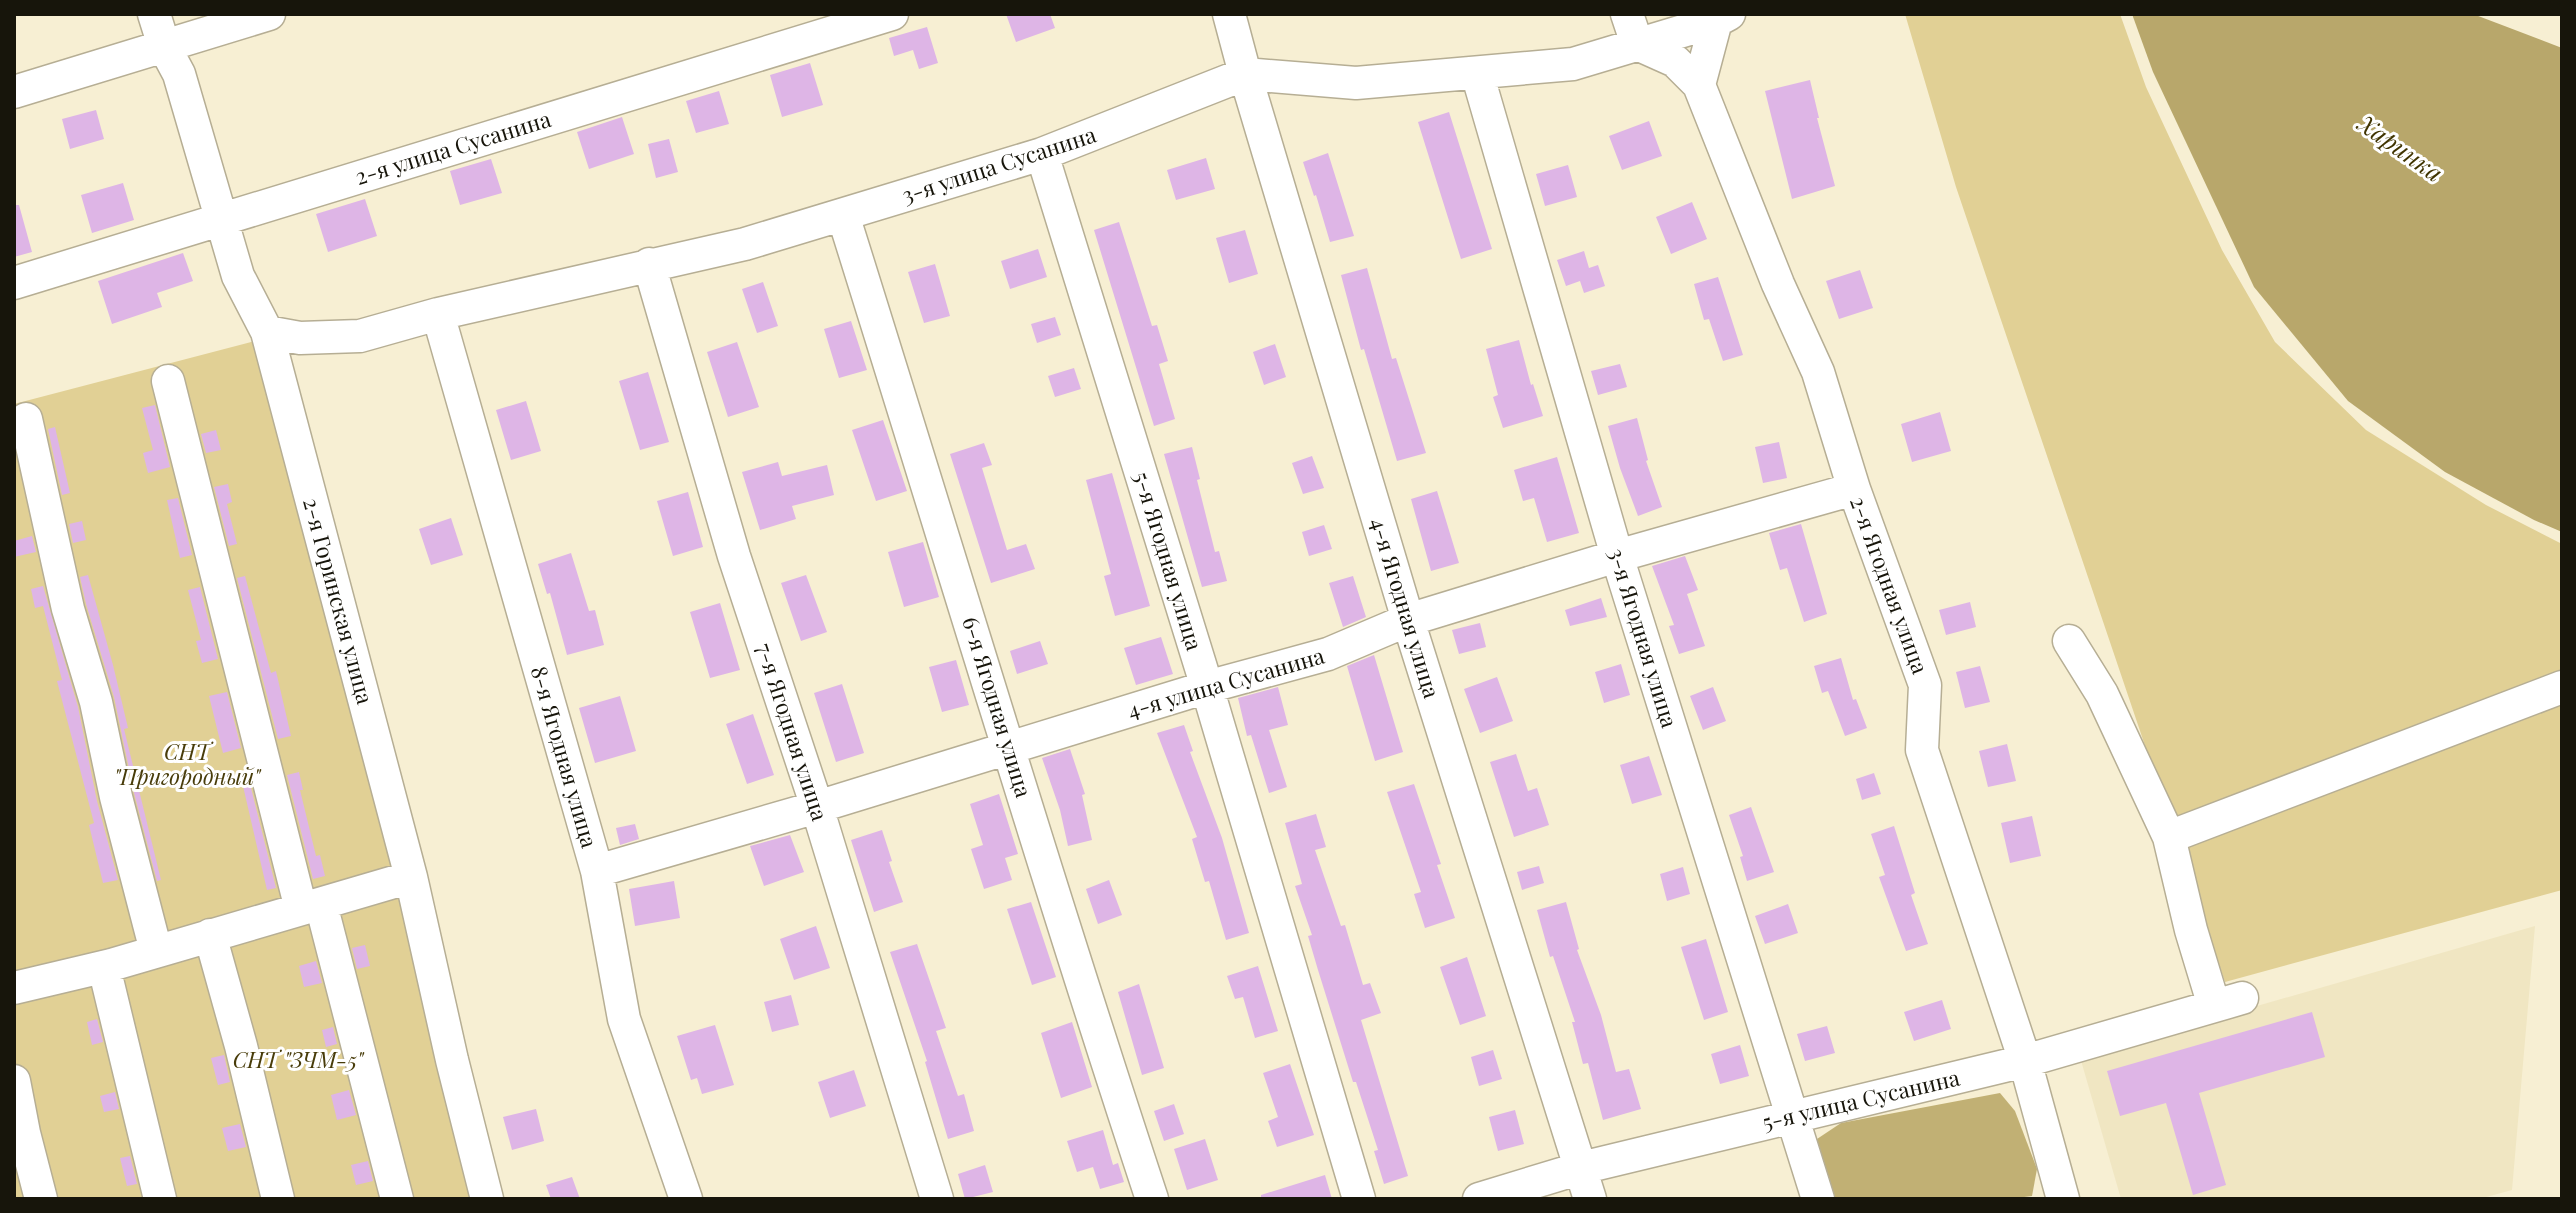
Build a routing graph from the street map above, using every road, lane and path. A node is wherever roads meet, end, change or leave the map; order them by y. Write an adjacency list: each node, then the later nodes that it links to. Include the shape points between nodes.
1 (154, 14): 8 (street, 2-я Горинская улица)
2 (269, 14): 8 (street)
3 (892, 14): 15 (street, 2-я улица Сусанина)
4 (1229, 14): 10 (street, 4-я Ягодная улица)
5 (1627, 14): 7 (street)
6 (1723, 18): 7 (street, 3-я улица Сусанина); 11 (street)
7 (1637, 44): 9 (street, 3-я улица Сусанина, via 1573,64); 11 (street, 2-я Ягодная улица, via 1675,61)
8 (164, 46): 12 (street); 15 (street, 2-я Горинская улица, via 179,74)
9 (1477, 73): 10 (street, 3-я улица Сусанина, via 1356,83); 23 (street, 3-я Ягодная улица)
10 (1245, 74): 13 (street, 3-я улица Сусанина); 24 (street, 4-я Ягодная улица)
11 (1699, 85): 22 (street, 2-я Ягодная улица, via 1818,372)
12 (14, 92)
13 (1042, 154): 14 (street, 3-я улица Сусанина); 26 (street, 5-я Ягодная улица)
14 (843, 215): 16 (street, 3-я улица Сусанина, via 745,244); 28 (street, 6-я Ягодная улица)
15 (222, 219): 17 (street, 2-я улица Сусанина); 19 (street, 2-я Горинская улица, via 238,276)
16 (649, 264): 18 (street, 3-я улица Сусанина); 29 (street, 7-я Ягодная улица, via 734,556)
17 (14, 283)
18 (438, 314): 19 (street, 3-я улица Сусанина, via 360,336 300,338); 31 (street, 8-я Ягодная улица)
19 (267, 332): 32 (street, 2-я Горинская улица)
20 (168, 381): 33 (street)
21 (26, 419): 35 (street, via 68,609)
22 (1854, 489): 23 (street, 4-я улица Сусанина); 38 (street, 2-я Ягодная улица, via 1925,685 1922,750)
23 (1617, 556): 24 (street, 4-я улица Сусанина); 40 (street, 3-я Ягодная улица)
24 (1408, 620): 26 (street, 4-я улица Сусанина, via 1328,654); 41 (street, 4-я Ягодная улица)
25 (2069, 641): 30 (street, via 2102,694)
26 (1207, 687): 28 (street, 4-я улица Сусанина); 50 (street, 5-я Ягодная улица)
27 (2562, 687): 30 (street)
28 (1010, 748): 29 (street, 4-я улица Сусанина); 49 (street, 6-я Ягодная улица)
29 (817, 807): 31 (street, 4-я улица Сусанина); 48 (street, 7-я Ягодная улица)
30 (2169, 837): 38 (street, 5-я улица Сусанина, via 2191,930 2228,1002)
31 (597, 871): 47 (street, 8-я Ягодная улица, via 624,1019)
32 (411, 877): 33 (street); 46 (street, 2-я Горинская улица)
33 (311, 906): 34 (street); 45 (street, via 356,1036)
34 (210, 935): 35 (street); 44 (street)
35 (156, 951): 36 (street)
36 (104, 967): 37 (street); 43 (street)
37 (14, 988)
38 (2025, 1061): 40 (street, 5-я улица Сусанина); 54 (street, 2-я Ягодная улица)
39 (14, 1081): 42 (street)
40 (1792, 1117): 41 (street, 5-я улица Сусанина); 53 (street, 3-я Ягодная улица)
41 (1581, 1168): 51 (street, 5-я улица Сусанина); 52 (street, 4-я Ягодная улица)
42 (41, 1199)
43 (160, 1199)
44 (278, 1199)
45 (397, 1199)
46 (487, 1199)
47 (686, 1199)
48 (937, 1199)
49 (1152, 1199)
50 (1359, 1199)
51 (1479, 1199)
52 (1590, 1199)
53 (1818, 1199)
54 (2063, 1199)

